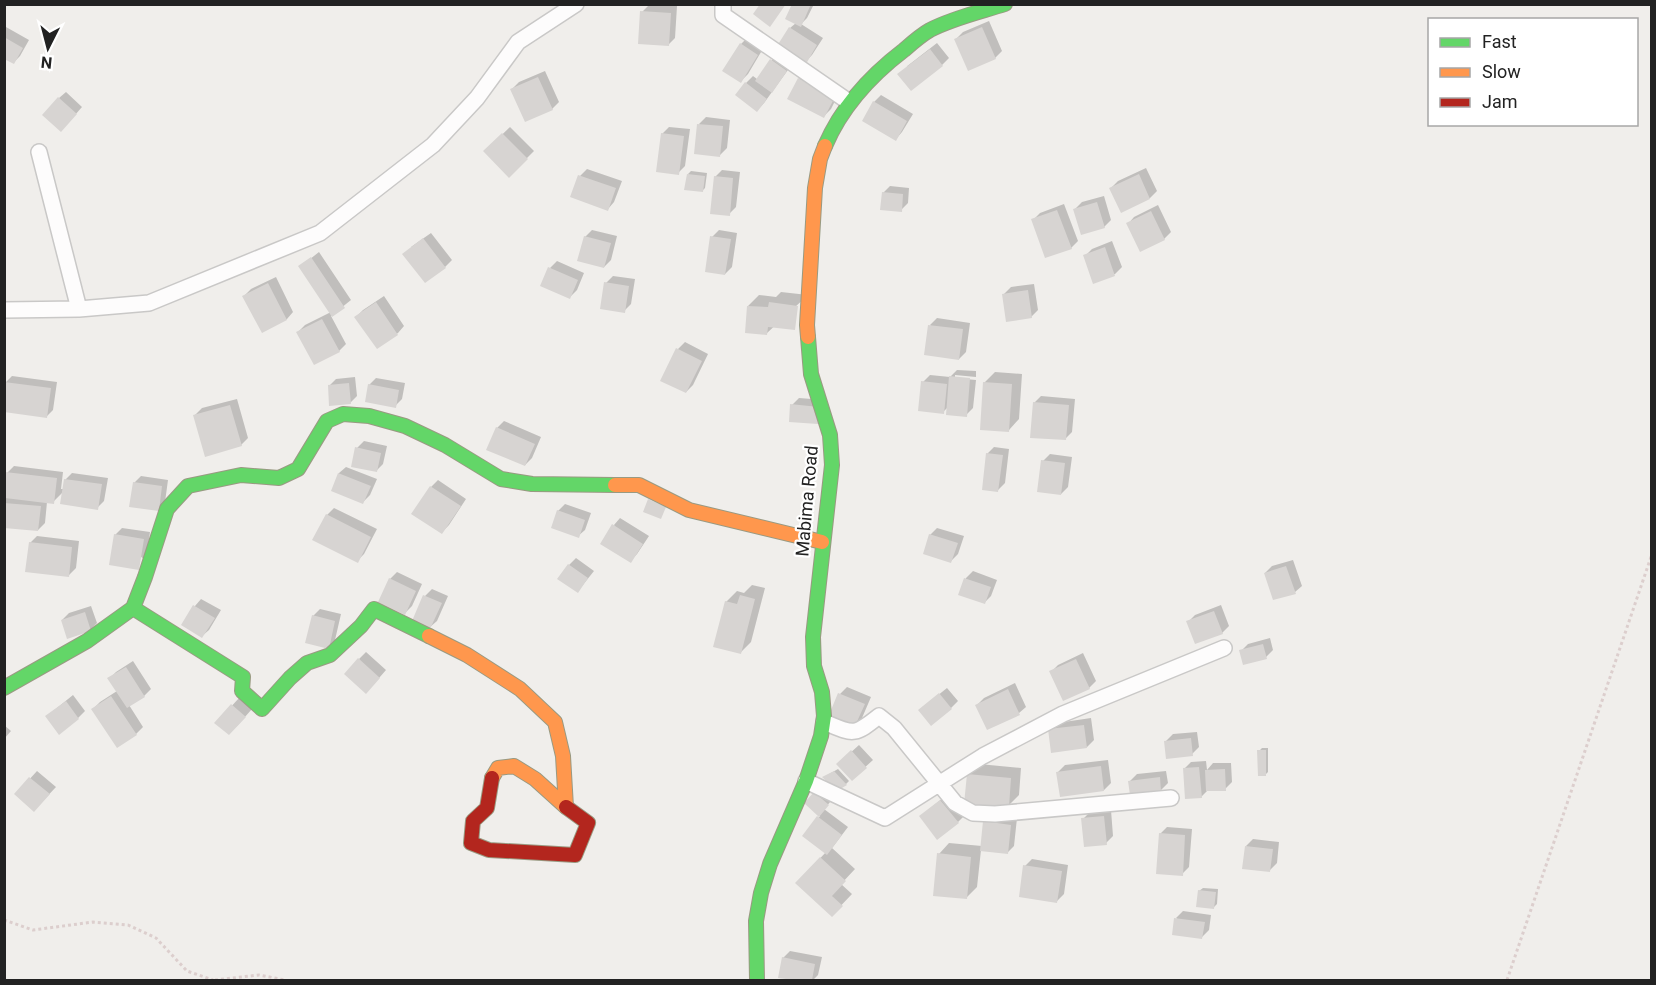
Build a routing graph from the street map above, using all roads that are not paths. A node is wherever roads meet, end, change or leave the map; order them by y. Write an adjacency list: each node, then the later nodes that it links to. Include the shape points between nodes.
1 (576, 4): 6 (street, via 518,42 477,98 433,145 320,233 149,303)
2 (723, 4): 4 (street, via 723,15)
3 (1005, 4): 4 (street, Mabima Road, via 928,31 889,61)
4 (849, 102): 8 (street, Mabima Road, via 820,159 812,231 807,325 811,374 830,435 832,465)
5 (39, 152): 6 (street)
6 (79, 309): 7 (street)
7 (4, 310)
8 (822, 542): 9 (street, via 689,510 639,485 532,484 501,479 405,426 343,414 327,421 298,469 279,478 241,475 188,486 167,509); 12 (street, Mabima Road, via 813,637)
9 (133, 608): 11 (street, via 87,641); 16 (street, via 243,677 242,691 262,709 307,663 330,655 374,609 467,655 520,689 555,722 564,756)
10 (1224, 648): 14 (street, via 1063,714 983,756)
11 (4, 688)
12 (824, 722): 13 (street, Mabima Road); 14 (street, via 849,733 864,729 879,716 894,728)
13 (806, 781): 14 (street, via 885,818); 17 (street, Mabima Road, via 761,893 756,921)
14 (940, 784): 15 (street, via 955,803 973,813)
15 (1171, 798)
16 (566, 807): 16 (street, via 514,766 498,768 491,780 488,808 473,821 471,843 489,850 575,855 588,823)
17 (757, 981)

